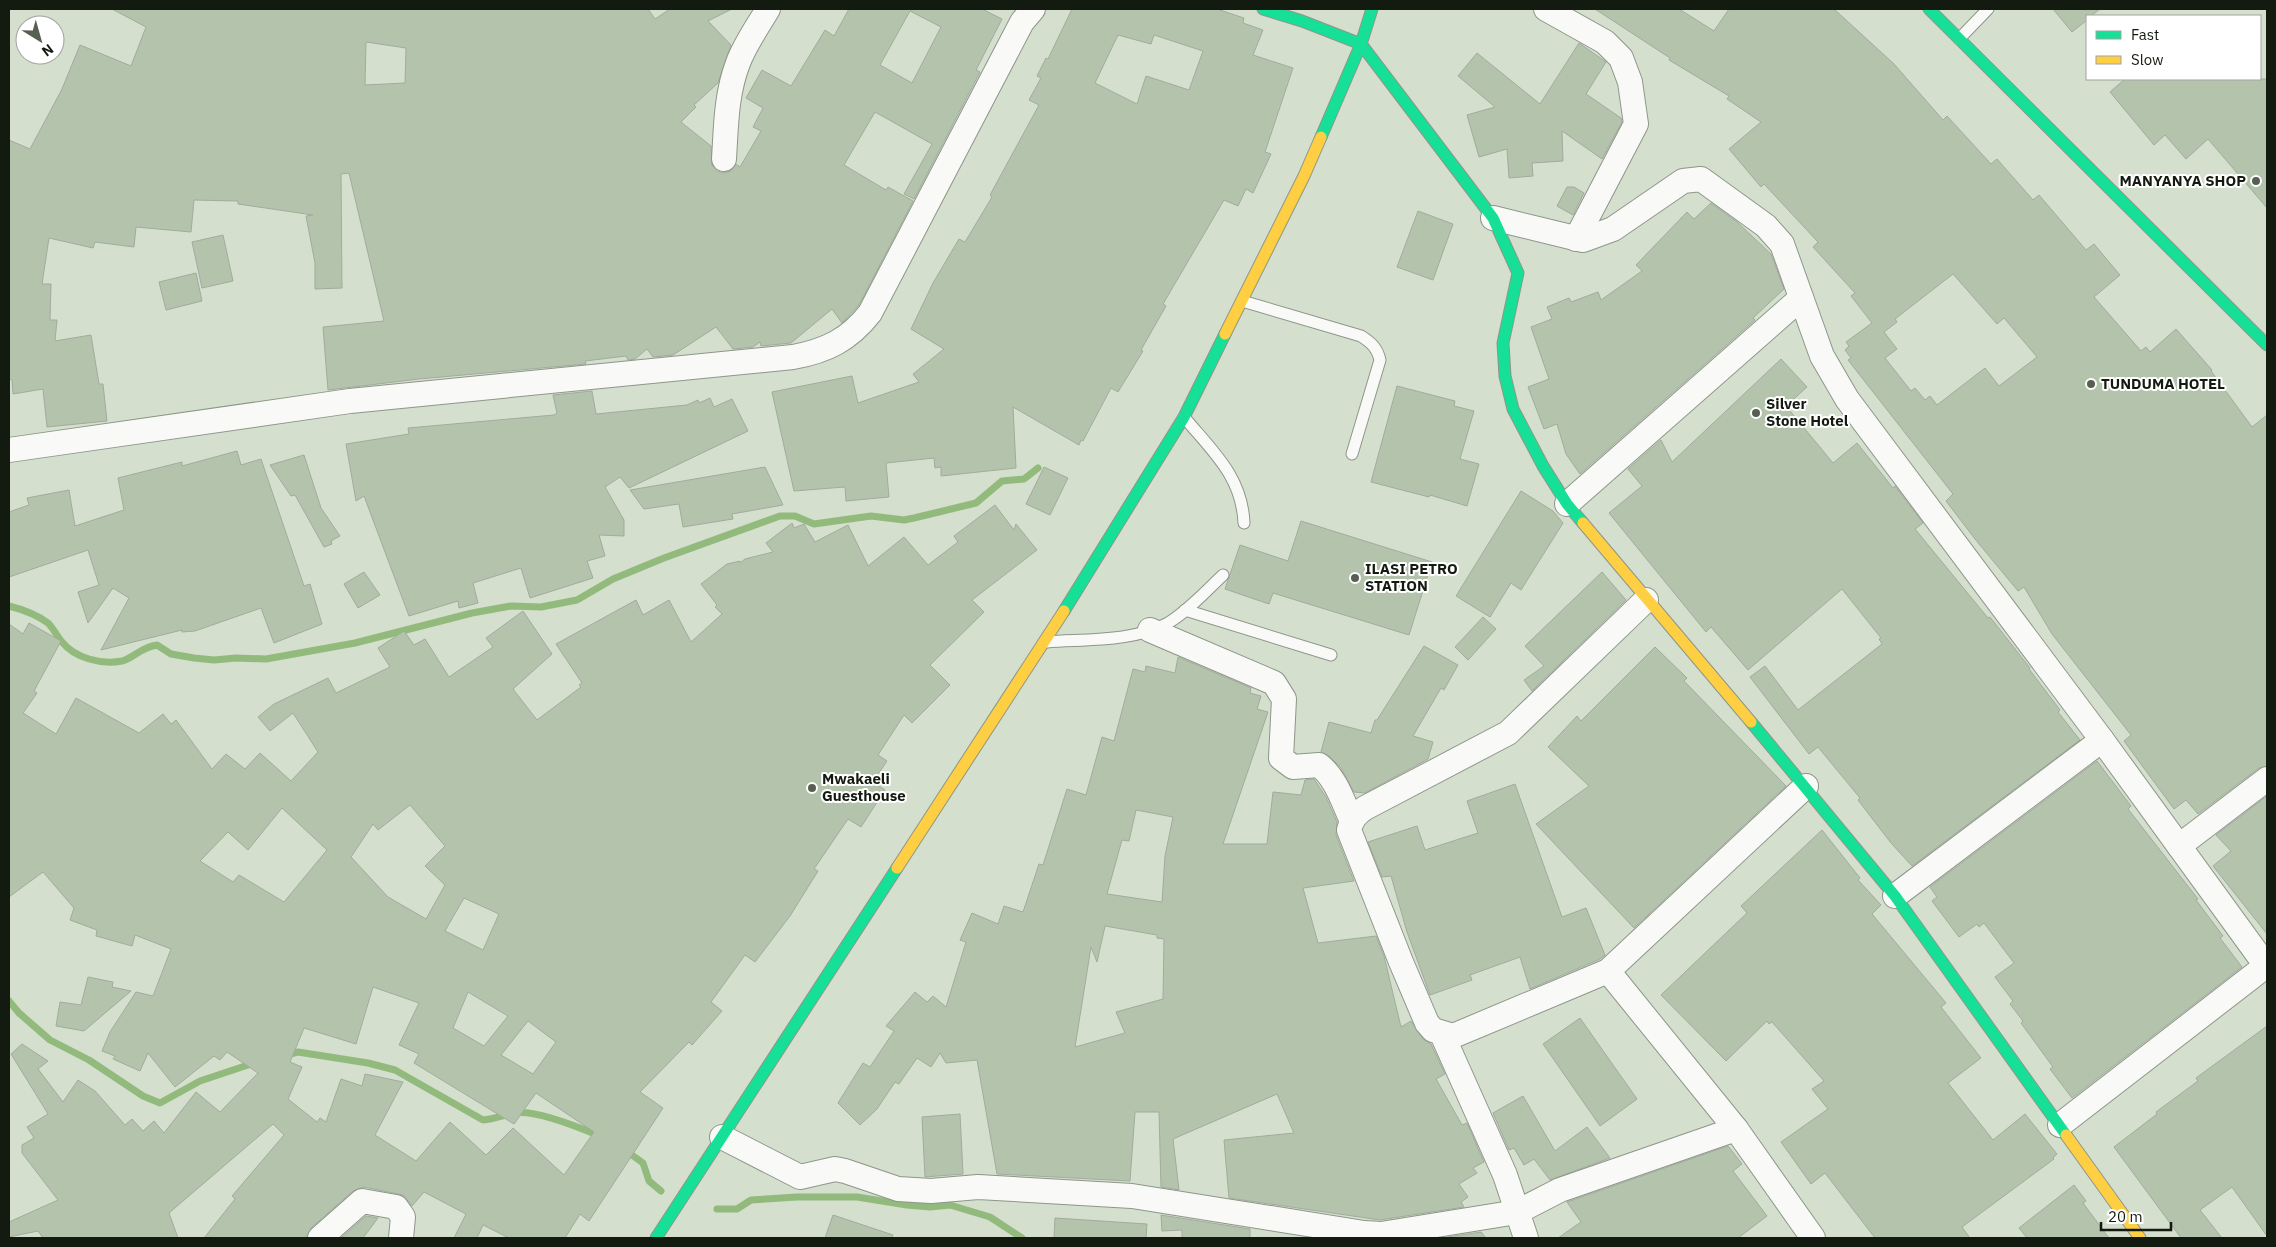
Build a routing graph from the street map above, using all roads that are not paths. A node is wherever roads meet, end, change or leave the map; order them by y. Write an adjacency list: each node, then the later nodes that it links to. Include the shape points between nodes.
1 (768, 9): 10 (street, via 733,76)
2 (1033, 9): 17 (street, via 1022,22 870,313 859,328 835,345 793,357 350,401)
3 (1263, 9): 9 (main road)
4 (1372, 9): 9 (main road)
5 (1546, 9): 12 (street, via 1605,42 1621,58 1630,82 1636,124)
6 (1929, 9): 8 (main road)
7 (1988, 9): 8 (lane)
8 (1960, 39): 15 (main road)
9 (1361, 44): 11 (main road); 14 (main road, via 1304,176)
10 (724, 159)
11 (1493, 218): 12 (street); 19 (main road, via 1518,273 1503,343 1510,400 1543,466)
12 (1576, 239): 13 (street, via 1583,240 1607,232 1683,181 1701,179 1766,226 1782,244)
13 (1801, 298): 19 (street); 27 (street, via 1822,356 1847,399)
14 (1240, 301): 16 (main road); 18 (lane, via 1361,336 1378,351 1380,360)
15 (2267, 345)
16 (1184, 417): 20 (lane, via 1225,466 1237,486 1243,502); 25 (main road)
17 (9, 450)
18 (1352, 454)
19 (1568, 504): 22 (main road)
20 (1244, 523)
21 (1223, 575): 23 (lane)
22 (1646, 600): 29 (main road); 30 (street, via 1508,733 1365,808)
23 (1185, 610): 24 (lane); 26 (lane)
24 (1150, 630): 25 (lane, via 1121,636); 30 (street, via 1274,683 1284,699 1281,758 1294,767 1319,765 1325,769)
25 (1045, 642): 38 (main road)
26 (1331, 655)
27 (2102, 740): 31 (street); 32 (street)
28 (2267, 779): 31 (street)
29 (1806, 786): 32 (main road); 34 (street)
30 (1352, 821): 35 (street, via 1349,830 1400,962 1427,1023)
31 (2179, 846): 33 (street)
32 (1895, 896): 36 (main road)
33 (2267, 966): 36 (street)
34 (1608, 970): 35 (street, via 1453,1036); 37 (street)
35 (1442, 1034): 39 (street, via 1505,1175)
36 (2060, 1125): 45 (main road)
37 (1736, 1129): 39 (street, via 1560,1190); 44 (street)
38 (722, 1137): 39 (street, via 800,1177 835,1169 898,1189 931,1191 978,1187 1132,1196 1364,1233 1381,1234); 42 (main road)
39 (1517, 1212): 43 (street)
40 (320, 1238): 41 (street, via 362,1201 396,1206 403,1217)
41 (401, 1238)
42 (656, 1238)
43 (1526, 1238)
44 (1813, 1238)
45 (2140, 1238)

